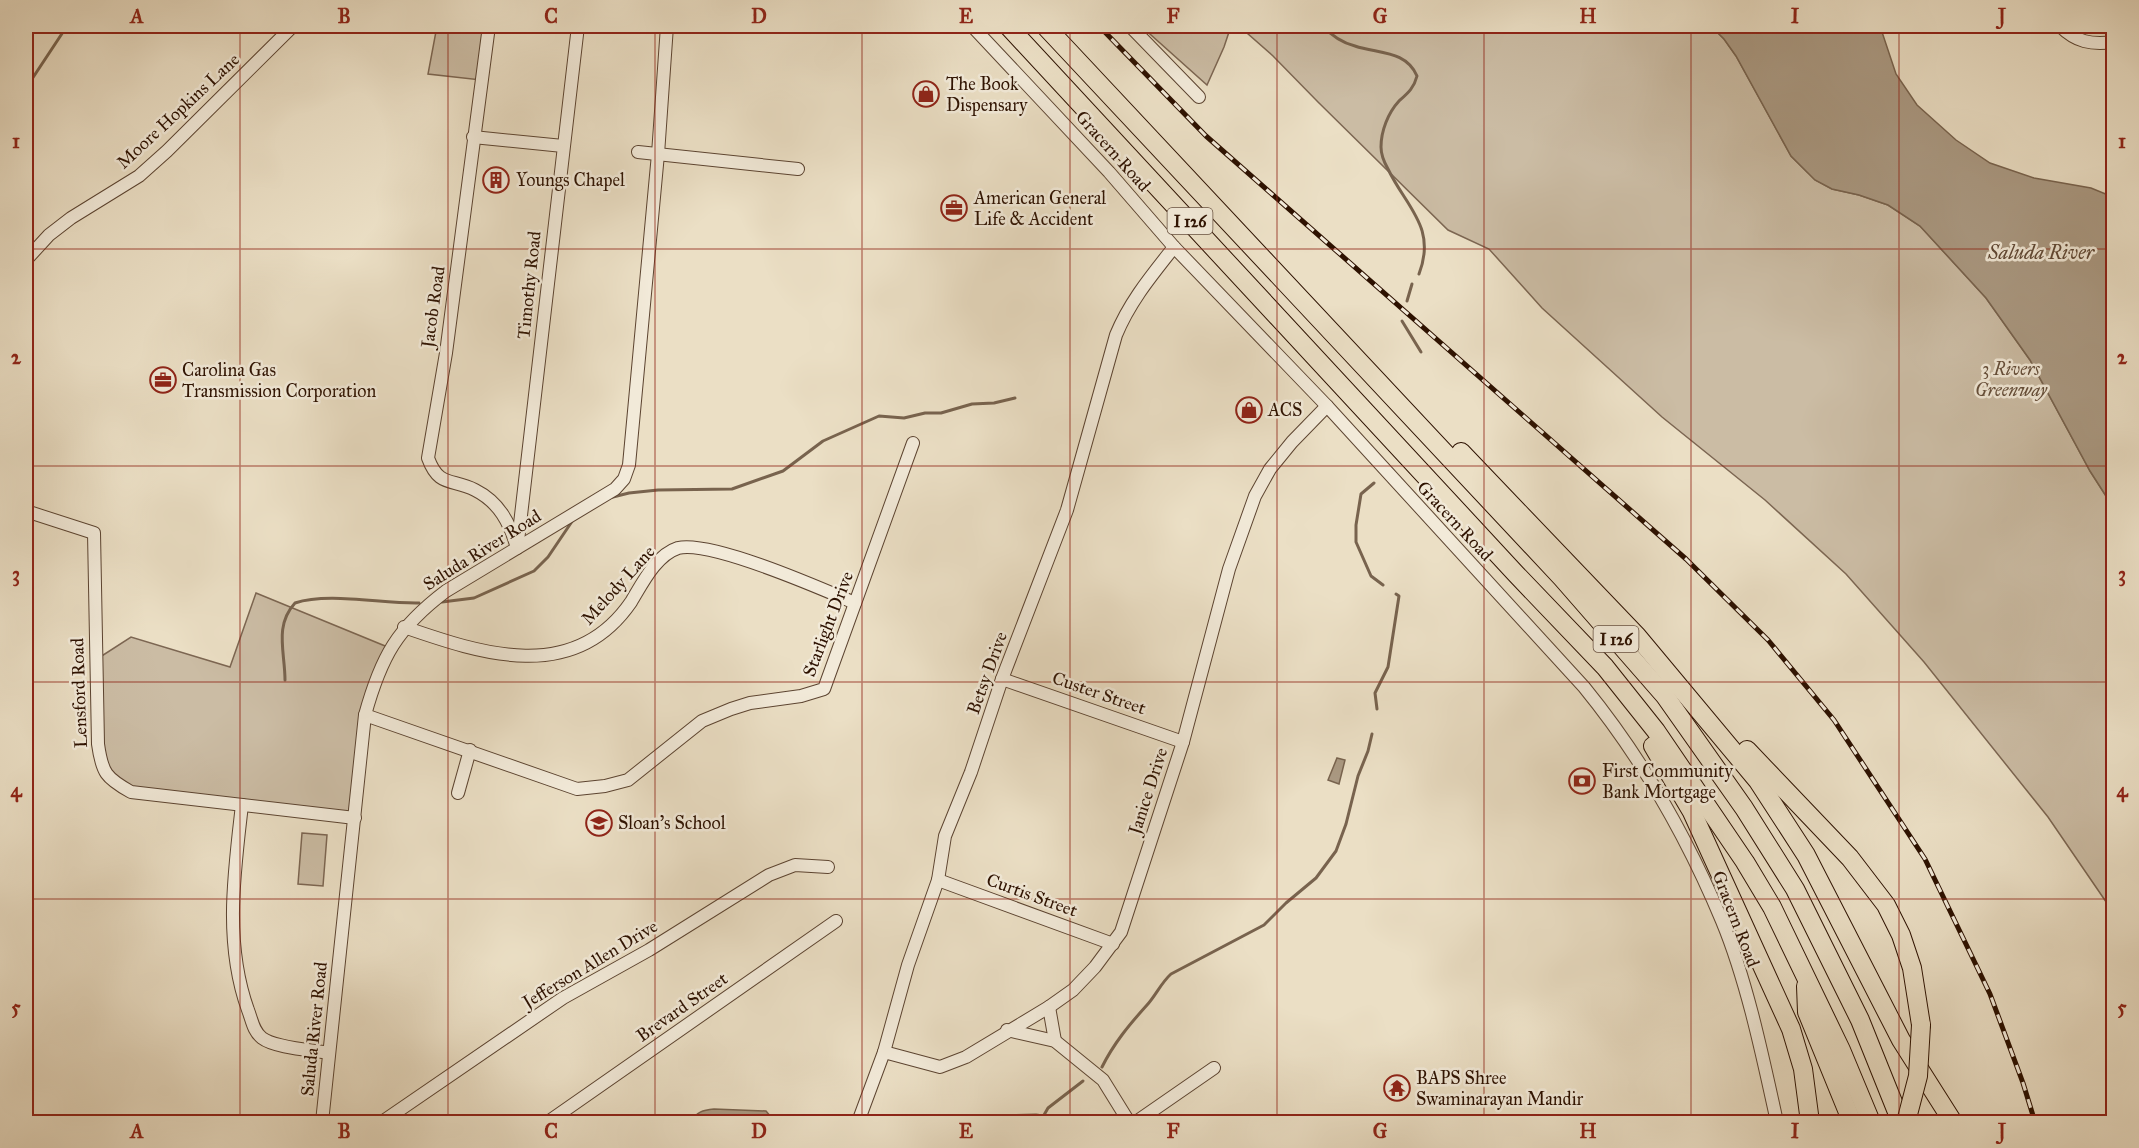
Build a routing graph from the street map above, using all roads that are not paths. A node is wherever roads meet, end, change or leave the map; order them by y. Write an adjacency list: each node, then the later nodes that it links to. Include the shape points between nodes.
1 (293, 26): 19 (street, Moore Hopkins Lane, via 139,176 70,218)
2 (489, 26): 12 (street, Jacob Road)
3 (578, 26): 13 (street, Timothy Road)
4 (667, 26): 15 (street, Saluda River Road)
5 (972, 26): 18 (street, Gracern Road)
6 (1008, 26): 27 (highway, I 126)
7 (1045, 26): 17 (highway, I 126)
8 (1130, 26): 11 (street)
9 (2060, 26): 10 (street, via 2086,43)
10 (2114, 42)
11 (1199, 97)
12 (473, 136): 13 (street); 23 (street, Jacob Road, via 446,353 428,458 433,471 442,479 474,489 499,508 511,527)
13 (563, 146): 23 (street, Timothy Road)
14 (638, 152): 15 (street)
15 (658, 154): 16 (street); 23 (street, Saluda River Road, via 629,465 624,479 615,489)
16 (798, 170)
17 (1232, 225): 26 (highway, via 1370,358); 56 (highway, I 126, via 1563,578 1665,696 1795,889 1860,1020)
18 (1174, 247): 20 (street, Gracern Road); 28 (street, Betsy Drive, via 1136,295 1116,335 1067,510)
19 (26, 260)
20 (1326, 406): 30 (street, Janice Drive, via 1270,469 1255,496 1229,569); 53 (street, Gracern Road, via 1584,687 1650,780 1722,922 1749,1008)
21 (913, 442): 24 (street, Starlight Drive)
22 (26, 511): 33 (street, Lensford Road, via 94,533 101,766 113,782 131,792)
23 (517, 548): 25 (street, Saluda River Road, via 446,591)
24 (855, 603): 25 (street, Melody Lane, via 712,549 678,548 647,574 630,603 605,632 568,650 535,656 501,654 464,647); 31 (street, Starlight Drive, via 824,689 750,703 702,721 628,780 577,789)
25 (404, 627): 29 (street, Saluda River Road, via 379,670)
26 (1637, 636): 57 (highway, bridge, via 1833,839 1877,891 1895,922 1916,984 1921,1025 1918,1076); 58 (highway, via 1758,781 1792,832 1901,1040)
27 (1605, 667): 39 (highway, I 126, via 1656,731 1745,862 1772,907); 46 (highway, via 1682,794 1771,984 1798,1050)
28 (1002, 679): 30 (street, Custer Street); 36 (street, Betsy Drive, via 945,836)
29 (365, 716): 31 (street, Starlight Drive); 34 (street, Saluda River Road)
30 (1183, 742): 38 (street, Janice Drive, via 1121,932)
31 (470, 750): 32 (street)
32 (458, 793)
33 (242, 805): 34 (street, Lensford Road); 43 (street, via 232,918 235,960 253,1026 267,1041)
34 (355, 818): 43 (street, Saluda River Road)
35 (828, 867): 48 (street, Jefferson Allen Drive, via 795,865 769,875 563,998)
36 (938, 880): 38 (street, Curtis Street); 44 (street, Betsy Drive, via 908,965)
37 (836, 921): 49 (street, Brevard Street)
38 (1113, 944): 40 (street, Janice Drive, via 1073,990)
39 (1805, 978): 54 (highway, via 1807,1012); 55 (highway, I 126, via 1842,1050)
40 (1048, 1007): 41 (street, Janice Drive); 42 (street)
41 (1007, 1030): 42 (street); 44 (street, Janice Drive, via 966,1057 940,1067)
42 (1054, 1041): 51 (street, via 1102,1080)
43 (329, 1053): 47 (street, Saluda River Road)
44 (884, 1053): 50 (street, Betsy Drive)
45 (1214, 1068): 52 (street)
46 (1810, 1120)
47 (322, 1122)
48 (382, 1122)
49 (548, 1122)
50 (858, 1122)
51 (1129, 1122)
52 (1136, 1122)
53 (1777, 1122)
54 (1852, 1122)
55 (1871, 1122)
56 (1901, 1122)
57 (1906, 1122)
58 (1953, 1122)

